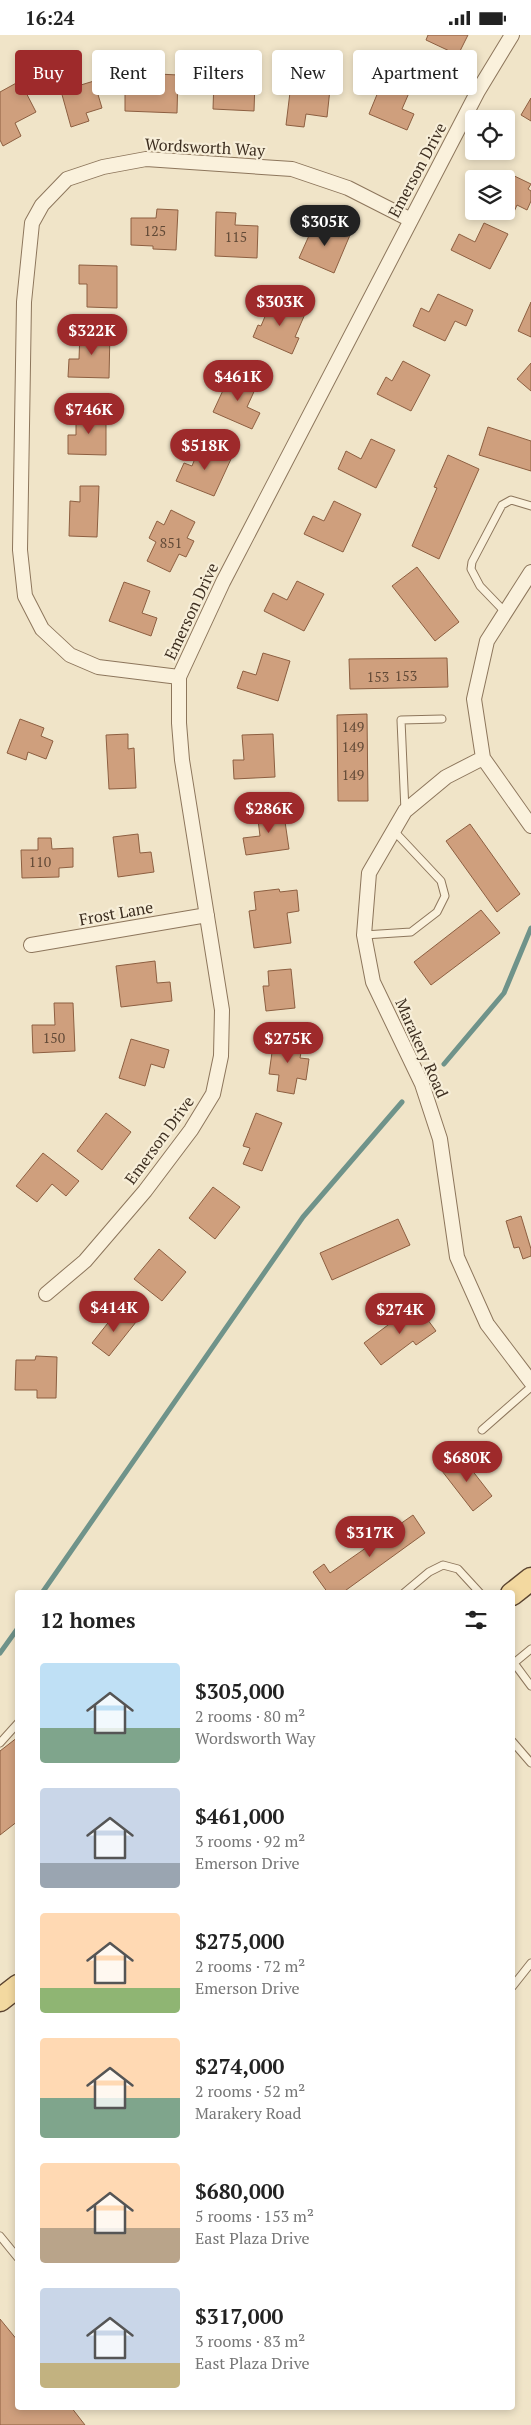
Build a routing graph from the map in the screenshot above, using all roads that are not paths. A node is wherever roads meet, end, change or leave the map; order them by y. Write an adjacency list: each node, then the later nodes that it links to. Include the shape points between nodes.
1 (512, 35): 2 (street, Emerson Drive, via 478,91)
2 (411, 220): 6 (street, Emerson Drive, via 223,582); 6 (street, Wordsworth Way, via 348,188 292,169 146,159 103,167 67,179 42,205 32,223 24,302 20,550 25,596 42,629 70,655 98,667)
3 (531, 506): 5 (lane, via 510,501 502,505 472,562 472,575)
4 (531, 572): 5 (street)
5 (505, 612): 8 (street, via 487,641 474,699)
6 (180, 677): 12 (street, Emerson Drive, via 182,760)
7 (442, 719): 9 (lane, via 400,720)
8 (483, 758): 9 (street, Marakery Road, via 446,777); 10 (street)
9 (405, 811): 11 (street, Marakery Road)
10 (531, 826)
11 (394, 831): 13 (street, Marakery Road, via 369,873); 13 (lane, via 441,881 445,895 437,912 411,932)
12 (206, 915): 14 (street, Frost Lane); 15 (street, Emerson Drive, via 222,1010 222,1056 213,1094 191,1130 144,1191 85,1261)
13 (364, 935): 16 (street, Marakery Road, via 373,982 422,1084 440,1139 457,1257 487,1324)
14 (30, 945)
15 (46, 1294)
16 (531, 1382)
17 (531, 1387): 18 (lane)
18 (482, 1430)
19 (531, 1579): 22 (main road)
20 (408, 1590): 21 (lane, via 443,1565 458,1569)
21 (477, 1590)
22 (515, 1592)
23 (531, 1649): 24 (lane)
24 (515, 1662)
25 (515, 1664): 26 (lane)
26 (531, 1686)
27 (15, 1726): 28 (lane)
28 (0, 1743)
29 (515, 1744): 30 (lane)
30 (531, 1763)
31 (531, 1963): 32 (lane)
32 (515, 1983)
33 (15, 1988): 34 (main road)
34 (0, 2000)
35 (0, 2236): 36 (lane)
36 (15, 2254)

